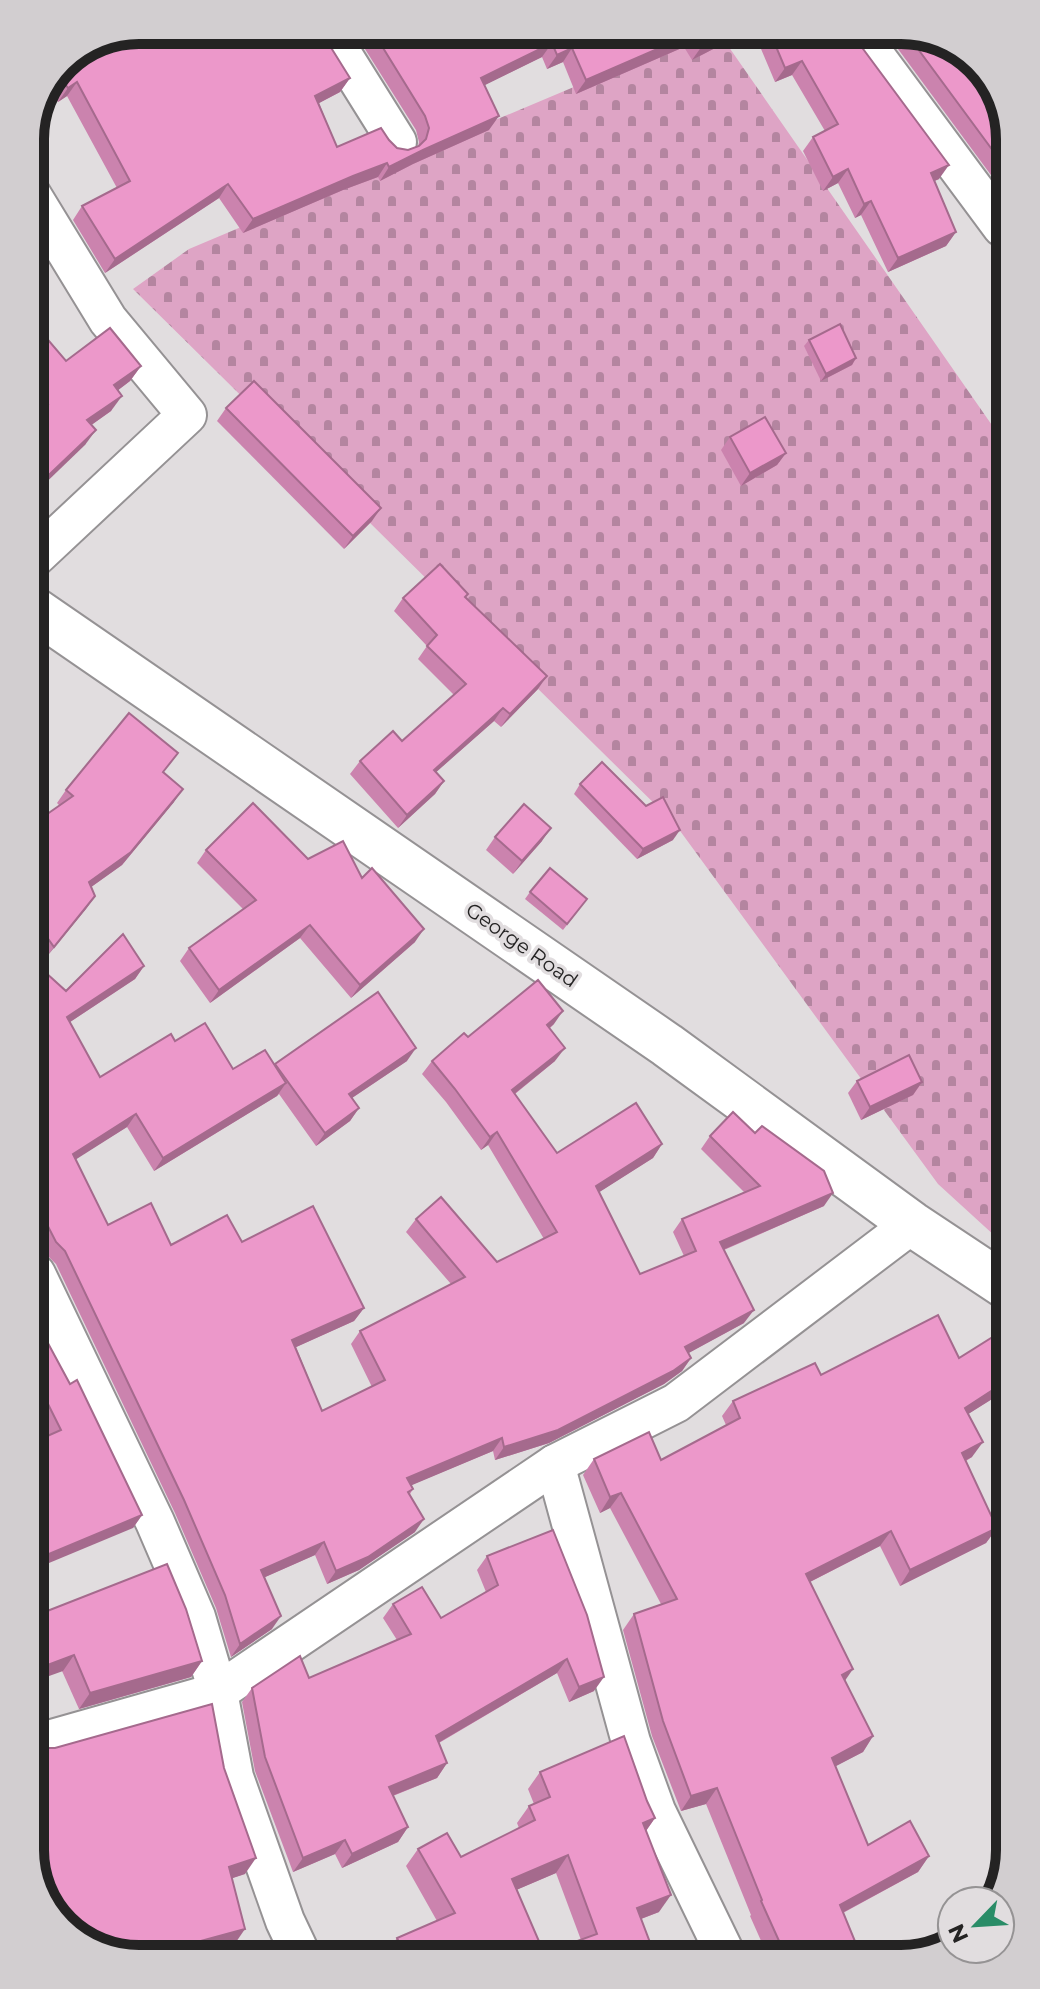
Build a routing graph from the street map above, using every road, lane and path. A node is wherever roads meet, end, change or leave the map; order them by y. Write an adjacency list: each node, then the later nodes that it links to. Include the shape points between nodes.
1 (336, 44): 3 (street)
2 (866, 44): 5 (street)
3 (397, 142)
4 (44, 215): 6 (street, via 108,320 187,415)
5 (996, 219)
6 (44, 549)
7 (44, 616): 8 (main road, George Road, via 667,1045)
8 (912, 1224): 9 (main road, George Road); 11 (street, via 676,1403)
9 (996, 1280)
10 (44, 1291): 12 (street, via 155,1522 196,1617)
11 (555, 1464): 12 (street); 15 (street, via 636,1756 656,1811)
12 (218, 1692): 13 (street); 14 (street, via 234,1777)
13 (44, 1741)
14 (296, 1945)
15 (721, 1945)

